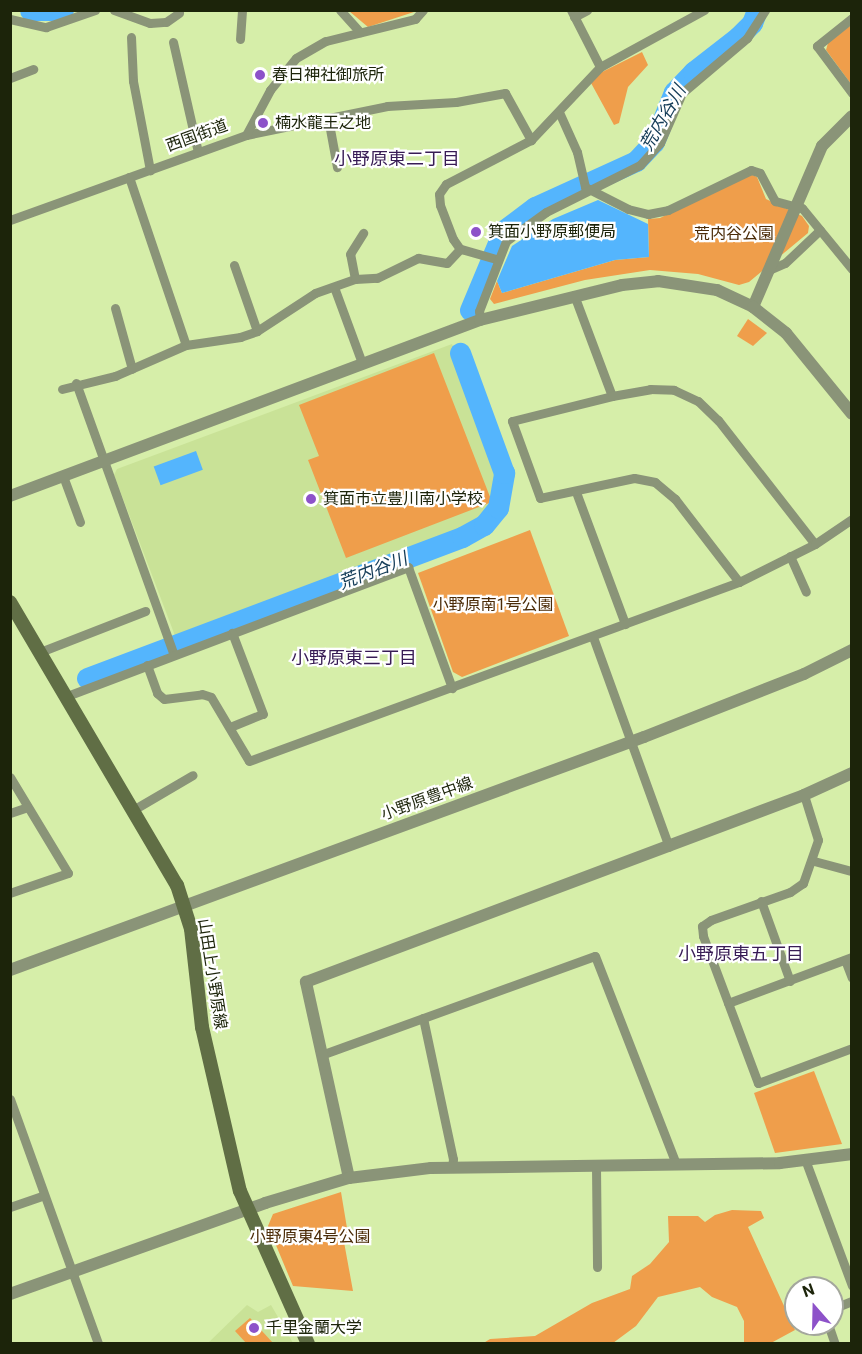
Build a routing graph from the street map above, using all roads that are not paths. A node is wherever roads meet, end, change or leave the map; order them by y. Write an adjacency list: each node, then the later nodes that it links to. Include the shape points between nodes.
1 (95, 10): 12 (street, via 46,27)
2 (114, 10): 9 (street, via 150,23 166,22)
3 (242, 10): 15 (street)
4 (340, 10): 13 (street)
5 (423, 10): 13 (street, 西国街道, via 415,19)
6 (587, 10): 10 (street)
7 (704, 10): 17 (street)
8 (765, 10): 30 (street, via 747,38 682,93 651,154 640,165)
9 (179, 13)
10 (573, 14): 17 (street)
11 (852, 18): 20 (street, via 817,46)
12 (10, 19)
13 (360, 32): 24 (street, 西国街道, via 326,41 283,70)
14 (130, 37): 28 (street, via 133,81)
15 (240, 39)
16 (173, 42): 26 (street)
17 (600, 66): 21 (street)
18 (33, 69): 19 (street)
19 (10, 78)
20 (852, 93)
21 (559, 112): 25 (street); 30 (street, via 578,152)
22 (852, 116): 31 (street, via 822,146)
23 (328, 118): 24 (street); 25 (street, via 505,93); 27 (street)
24 (246, 135): 26 (street, 西国街道)
25 (531, 140): 35 (street, via 447,184 439,194)
26 (198, 152): 28 (street, 西国街道)
27 (337, 167)
28 (150, 170): 29 (street, 西国街道)
29 (129, 177): 32 (street, 西国街道); 47 (street)
30 (586, 186): 31 (street, via 637,213 658,213 751,170 760,173 770,196); 36 (street, via 520,227)
31 (794, 208): 33 (street); 39 (street)
32 (10, 220)
33 (820, 230): 38 (street); 39 (street, via 785,262)
34 (363, 233): 40 (street, via 350,254)
35 (460, 249): 36 (street); 40 (street, via 447,263 417,258 377,278)
36 (496, 259): 45 (street, via 479,311)
37 (234, 265): 46 (street)
38 (852, 269)
39 (769, 270): 43 (street)
40 (355, 279): 41 (street)
41 (334, 287): 46 (street, via 315,293); 48 (street)
42 (574, 295): 43 (street, via 658,281 717,290); 45 (street); 52 (street)
43 (753, 307): 53 (street, via 786,333)
44 (116, 308): 49 (street)
45 (480, 320): 48 (street)
46 (257, 331): 47 (street)
47 (186, 345): 49 (street)
48 (362, 363): 54 (street)
49 (132, 369): 50 (street)
50 (76, 383): 51 (street); 54 (street)
51 (62, 389)
52 (612, 396): 56 (street, via 512,421 540,498); 60 (street, via 662,390 698,401 718,420)
53 (852, 414)
54 (105, 461): 55 (street); 69 (street)
55 (63, 476): 57 (street); 59 (street)
56 (576, 492): 62 (street, via 634,478 655,482 675,499); 66 (street)
57 (10, 496)
58 (852, 519): 60 (street)
59 (80, 522)
60 (815, 544): 61 (street)
61 (790, 556): 62 (street); 63 (street)
62 (739, 582): 66 (street)
63 (806, 592)
64 (10, 602): 71 (main road, 山田上小野原線)
65 (145, 611): 71 (street)
66 (625, 624): 68 (street)
67 (232, 633): 69 (street); 73 (street, via 408,567); 75 (street, via 262,714)
68 (593, 637): 73 (street); 76 (street)
69 (172, 648): 72 (street)
70 (852, 650): 76 (street, 小野原豊中線, via 804,674)
71 (40, 652): 74 (main road, 山田上小野原線)
72 (147, 665): 74 (street); 75 (street, via 157,693 164,699 202,694 211,697)
73 (452, 688): 75 (street, via 249,761)
74 (67, 696): 82 (main road, 山田上小野原線)
75 (230, 727)
76 (630, 741): 84 (street); 89 (street, 小野原豊中線)
77 (852, 773): 80 (street)
78 (193, 775): 82 (street)
79 (10, 777): 81 (street)
80 (804, 795): 84 (street); 85 (street, via 818,840)
81 (27, 807): 83 (street); 87 (street, via 68,873)
82 (133, 810): 89 (main road, 山田上小野原線, via 177,885)
83 (10, 813)
84 (669, 847): 97 (street, via 306,982)
85 (814, 861): 86 (street); 88 (street, via 803,883)
86 (852, 871)
87 (10, 893)
88 (761, 902): 93 (street); 94 (street, via 702,926)
89 (184, 907): 91 (street, 小野原豊中線); 108 (main road, 山田上小野原線, via 191,929 202,1027)
90 (848, 959): 92 (street); 93 (street)
91 (10, 970)
92 (852, 978)
93 (790, 981): 94 (street)
94 (728, 1003): 96 (street, via 758,1083)
95 (423, 1018): 97 (street); 102 (street, via 595,956); 103 (street)
96 (852, 1048)
97 (321, 1055): 105 (street)
98 (10, 1100): 99 (street)
99 (15, 1124): 106 (street)
100 (852, 1154): 101 (street)
101 (806, 1162): 102 (street); 110 (street)
102 (676, 1164): 104 (street)
103 (452, 1167): 104 (street); 105 (street)
104 (596, 1167): 111 (street)
105 (349, 1178): 108 (street)
106 (44, 1195): 107 (street); 112 (street)
107 (10, 1207)
108 (246, 1210): 112 (street); 116 (main road, 山田上小野原線)
109 (852, 1254): 110 (street)
110 (841, 1258): 113 (street)
111 (597, 1267)
112 (72, 1272): 114 (street); 115 (street)
113 (852, 1286)
114 (10, 1294)
115 (98, 1344)
116 (308, 1344)

